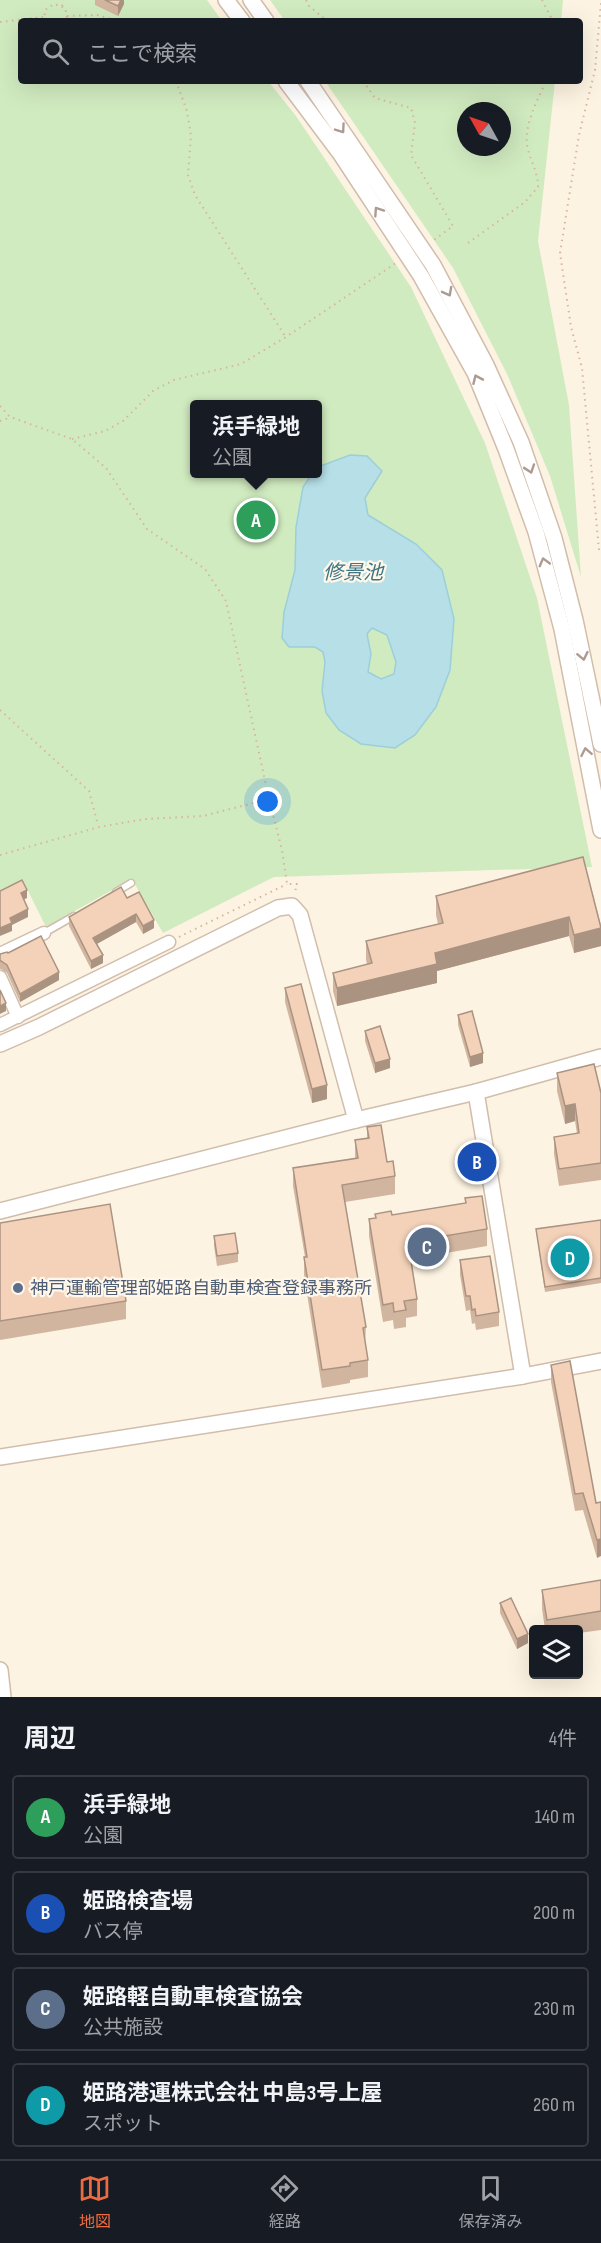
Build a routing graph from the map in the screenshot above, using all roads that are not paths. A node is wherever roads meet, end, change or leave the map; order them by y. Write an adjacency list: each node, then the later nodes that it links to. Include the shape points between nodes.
1 (226, 0): 3 (street)
2 (251, 0): 4 (street)
3 (240, 18)
4 (264, 18)
5 (288, 84): 7 (street, one-way to 5)
6 (310, 84): 7 (street, one-way to 7)
7 (416, 253): 8 (street, one-way to 8, via 433,265 521,442 554,538); 9 (street, one-way to 7, via 562,629 536,532 475,373)
8 (601, 744)
9 (601, 830)
10 (131, 884): 11 (lane)
11 (112, 895)
12 (83, 911): 13 (lane)
13 (44, 933): 15 (street)
14 (170, 942): 17 (street)
15 (0, 954)
16 (0, 977): 17 (street)
17 (18, 1017): 18 (street)
18 (0, 1025)
19 (0, 1044): 22 (street, via 278,908 292,906 300,915)
20 (601, 1057): 21 (street)
21 (476, 1092): 22 (street); 25 (street)
22 (356, 1120): 23 (street)
23 (0, 1211)
24 (601, 1361): 25 (street)
25 (523, 1376): 26 (street)
26 (0, 1457)
27 (0, 1670): 28 (street)
28 (3, 1697)

